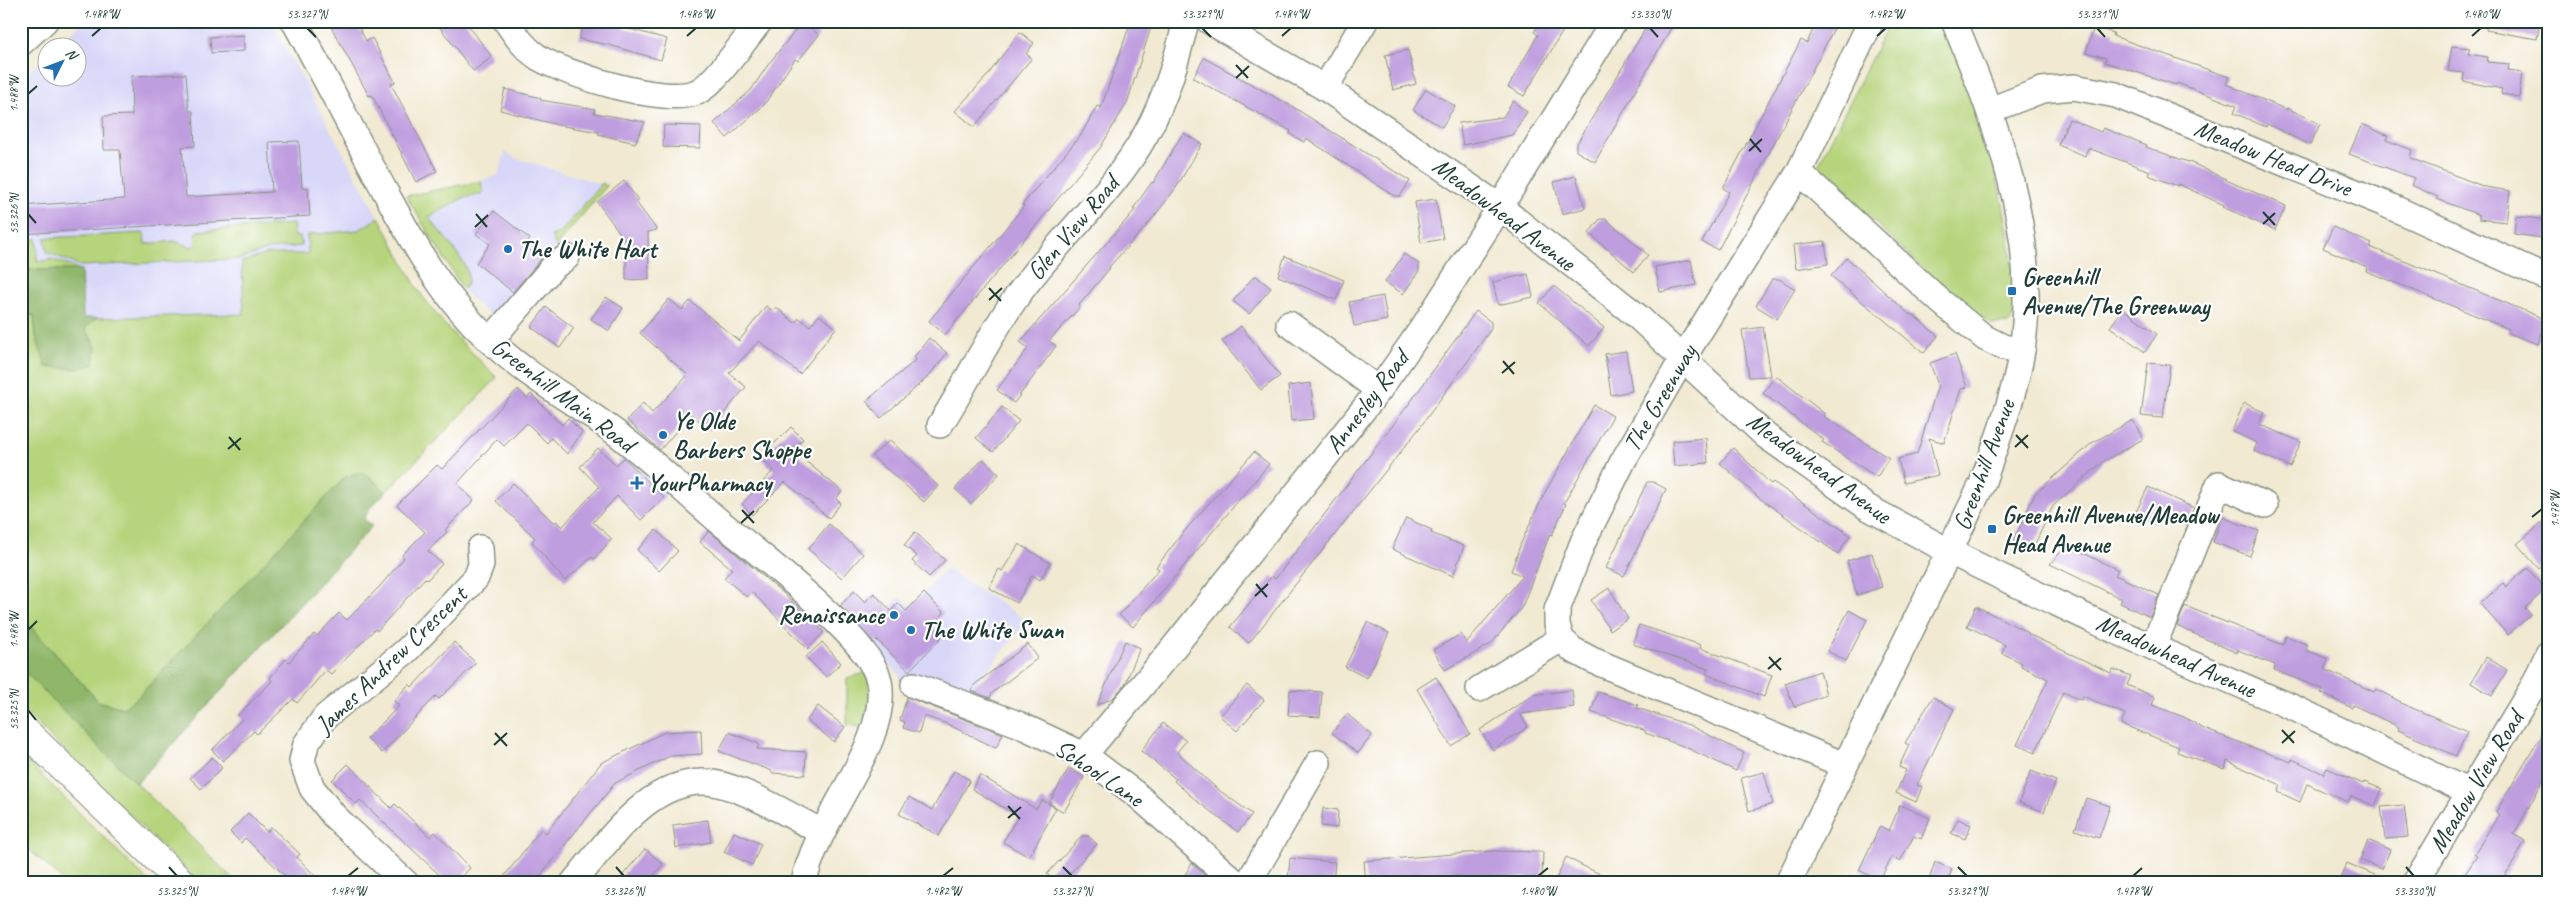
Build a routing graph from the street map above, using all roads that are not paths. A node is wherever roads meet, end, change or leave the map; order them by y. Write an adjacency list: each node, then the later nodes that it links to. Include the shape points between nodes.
1 (45, 21): 11 (street)
2 (294, 21): 19 (street, Greenhill Main Road, via 409,237 461,312)
3 (506, 21): 4 (street, via 522,45 562,69 643,92 683,96 698,92 711,81)
4 (760, 21)
5 (1186, 21): 23 (street, Glen View Road, via 1163,96 1147,132 1120,173 1018,294)
6 (1209, 21): 12 (street, Meadowhead Avenue)
7 (1365, 21): 12 (street)
8 (1614, 21): 15 (street, Annesley Road)
9 (1871, 21): 14 (street, The Greenway)
10 (1954, 21): 13 (street, Greenhill Avenue)
11 (21, 43)
12 (1325, 88): 15 (street, Meadowhead Avenue)
13 (1990, 110): 17 (street, Meadow Head Drive, via 2042,90 2074,87 2116,95 2385,204); 20 (street, Greenhill Avenue, via 2009,168 2021,220 2026,301)
14 (1799, 172): 20 (street, via 1985,338 2003,347); 21 (street, The Greenway)
15 (1500, 207): 21 (street, Meadowhead Avenue); 22 (street, Annesley Road)
16 (567, 257): 19 (street, via 554,267)
17 (2548, 278)
18 (1289, 324): 22 (street)
19 (490, 341): 37 (street, Greenhill Main Road, via 625,440 784,575 866,654 880,682 880,711 859,764)
20 (2022, 350): 26 (street, Greenhill Avenue, via 2003,425 1982,484)
21 (1683, 358): 26 (street, Meadowhead Avenue, via 1766,436 1867,507); 27 (street, The Greenway, via 1623,461 1583,542 1557,610)
22 (1379, 390): 33 (street, Annesley Road)
23 (940, 425)
24 (2265, 506): 28 (street, via 2219,484)
25 (480, 548): 39 (street, James Andrew Crescent, via 481,565 476,578 406,651 325,718 306,744 302,761 312,788 334,816)
26 (1950, 552): 28 (street, Meadowhead Avenue); 35 (street, Greenhill Avenue)
27 (1561, 639): 31 (street); 35 (street, via 1592,660)
28 (2153, 647): 36 (street, Meadowhead Avenue, via 2294,708)
29 (2548, 654): 36 (street, Meadow View Road, via 2529,693)
30 (914, 685): 33 (street, School Lane, via 1018,724)
31 (1479, 689)
32 (21, 727): 38 (main road)
33 (1084, 755): 42 (street, School Lane, via 1130,790)
34 (1318, 763): 43 (street)
35 (1844, 765): 44 (street, Greenhill Avenue)
36 (2469, 792): 45 (street, Meadow View Road)
37 (822, 832): 40 (street, via 750,796 713,783 686,785 642,805); 41 (street, Greenhill Main Road)
38 (182, 883)
39 (406, 883)
40 (573, 883)
41 (804, 883)
42 (1236, 883)
43 (1248, 883)
44 (1788, 883)
45 (2415, 883)

